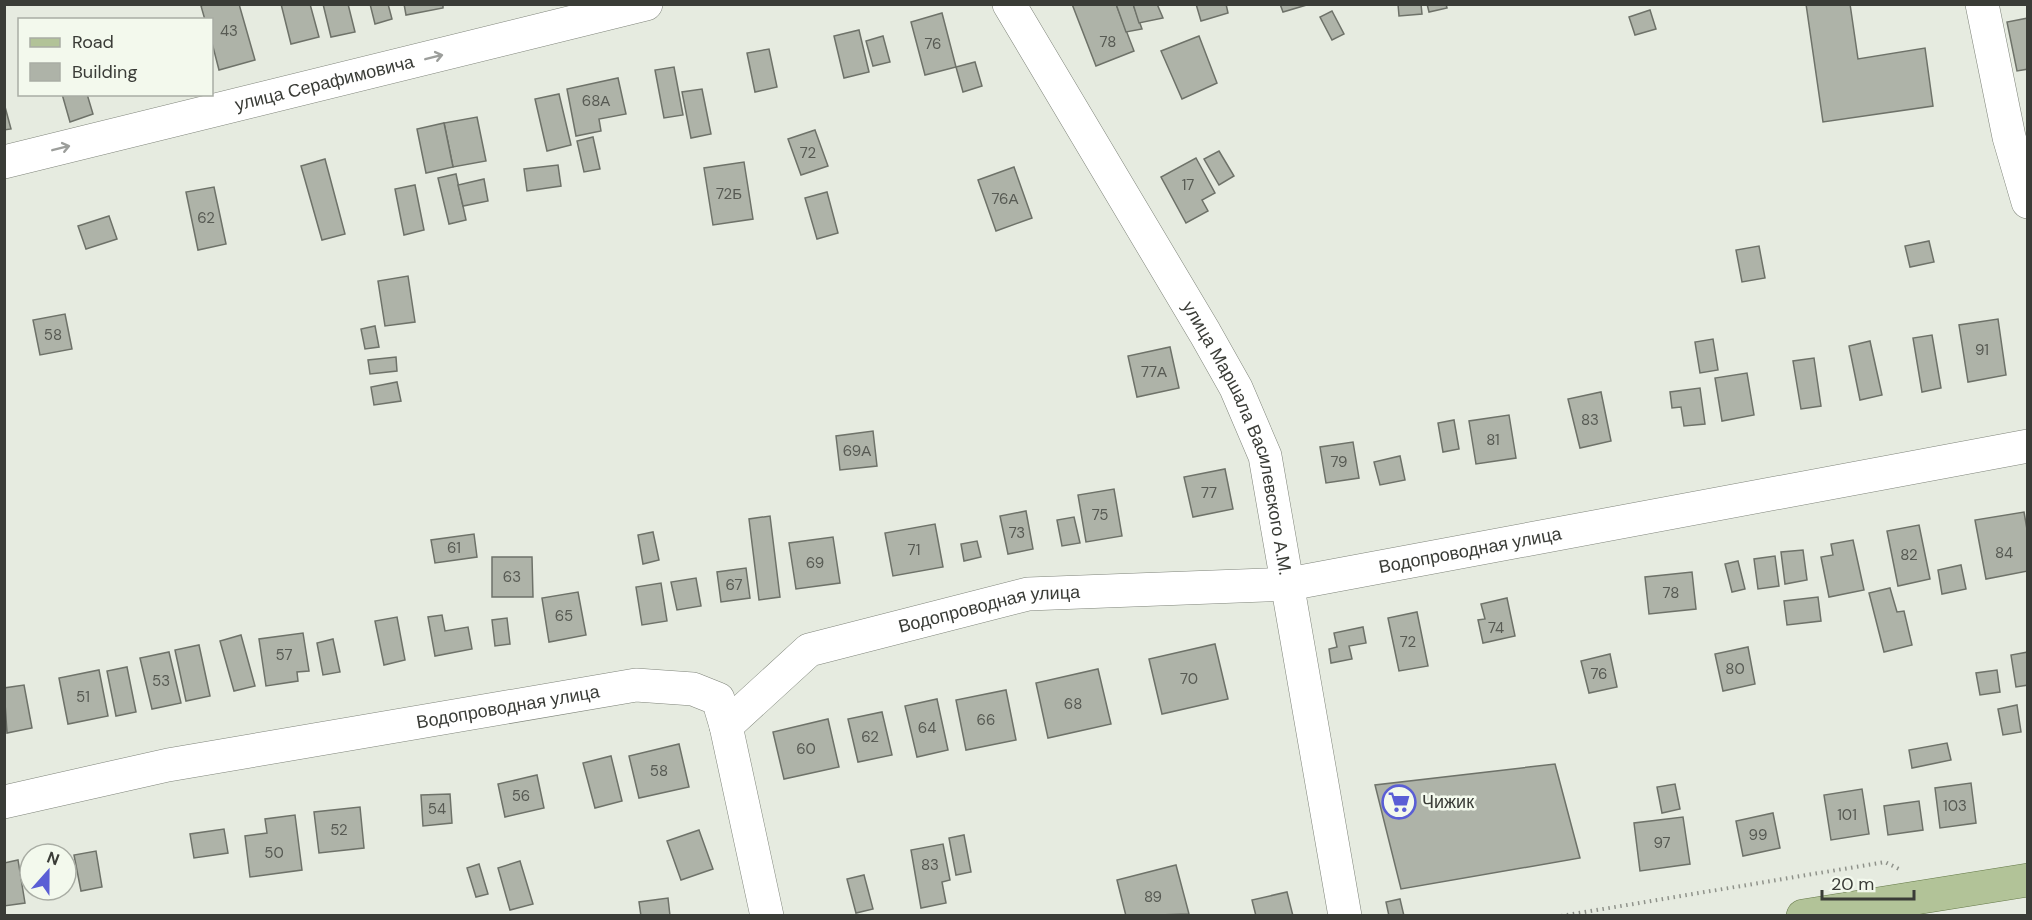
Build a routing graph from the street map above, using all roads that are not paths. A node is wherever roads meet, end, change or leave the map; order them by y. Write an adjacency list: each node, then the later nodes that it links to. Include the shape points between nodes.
1 (646, 4): 4 (street, улица Серафимовича, one-way to 1)
2 (1009, 4): 7 (street, улица Маршала Василевского А.М., via 1236,388 1265,456)
3 (1982, 4): 5 (street)
4 (4, 162)
5 (2028, 202)
6 (2028, 446): 7 (street, Водопроводная улица)
7 (1289, 584): 8 (street, Водопроводная улица, via 1028,594 808,650); 12 (street, улица Маршала Василевского А.М.)
8 (726, 726): 9 (street, Водопроводная улица, via 718,699 693,689 636,685 168,765); 11 (street)
9 (4, 802)
10 (2028, 880): 13 (main road)
11 (767, 915)
12 (1345, 915)
13 (1803, 915)

